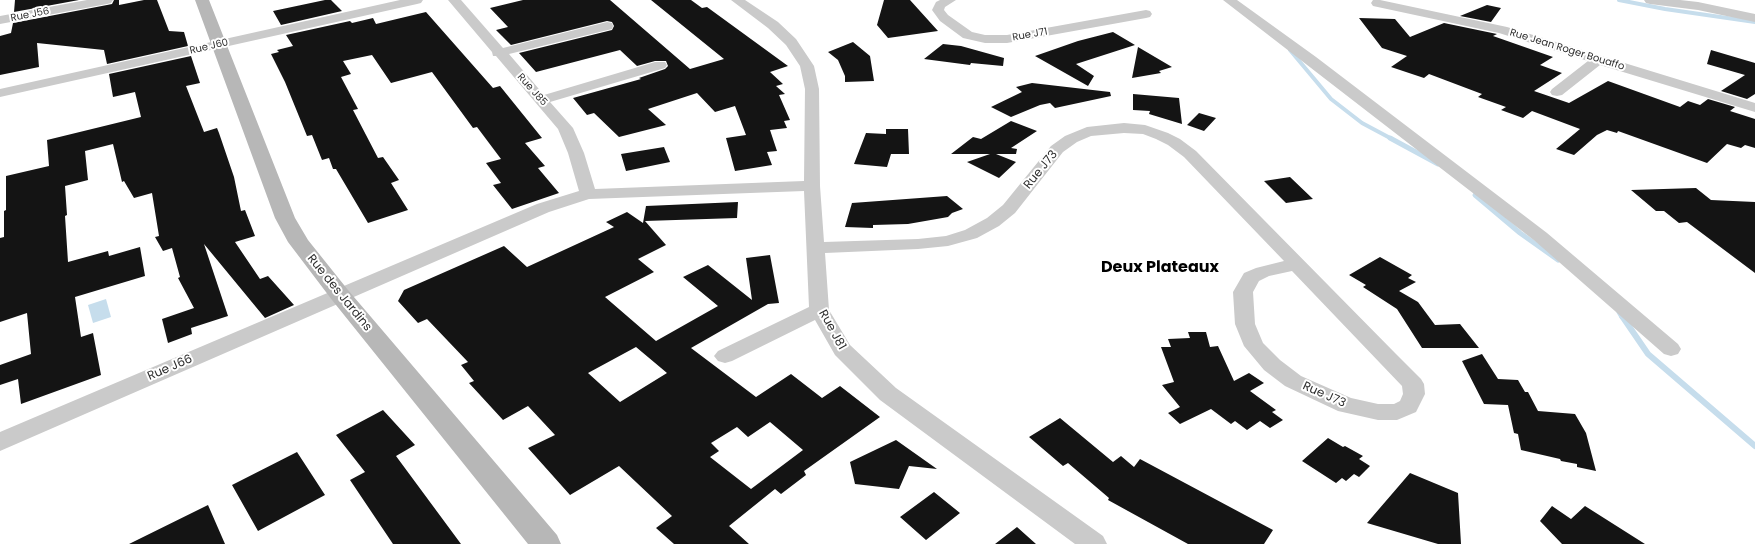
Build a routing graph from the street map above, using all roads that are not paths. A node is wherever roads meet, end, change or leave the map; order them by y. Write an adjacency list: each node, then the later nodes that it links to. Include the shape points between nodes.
1 (107, 0): 9 (street, Rue J56)
2 (202, 0): 15 (main road, Rue des Jardins)
3 (417, 0): 15 (street, Rue J60)
4 (454, 0): 16 (street, Rue J85)
5 (737, 0): 23 (street, Rue J81, via 773,25 791,42 807,66 812,89)
6 (950, 0): 11 (street, Rue J71, via 938,10 944,18 968,35 985,39 1007,39)
7 (1229, 0): 29 (street, via 1541,237)
8 (1650, 0): 12 (street, via 1698,6)
9 (88, 2): 13 (street, Rue J56)
10 (1377, 3): 17 (street, Rue Jean Roger Bouaffo, via 1502,30)
11 (1146, 14)
12 (1755, 18)
13 (0, 20)
14 (608, 26): 16 (street)
15 (218, 44): 20 (street, Rue J60); 27 (main road, Rue des Jardins, via 285,218 299,242)
16 (498, 53): 21 (street, Rue J85)
17 (1599, 59): 19 (street); 22 (street, Rue Jean Roger Bouaffo)
18 (660, 65): 21 (street)
19 (1557, 92)
20 (0, 93)
21 (541, 100): 24 (street, Rue J85, via 565,128 576,153)
22 (1755, 108)
23 (812, 186): 24 (street, Rue J66); 25 (street, Rue J81)
24 (588, 194): 27 (street, Rue J66, via 543,208)
25 (816, 248): 26 (street, Rue J73, via 918,244 948,241 971,234 993,222 1009,209 1057,149 1087,132 1124,128 1145,130 1162,136 1190,154); 28 (street, Rue J81)
26 (1297, 264): 26 (street, Rue J73, via 1413,384 1414,394 1408,406 1398,412 1378,412 1346,405 1293,380 1272,365 1254,346 1245,324 1243,292 1251,277)
27 (340, 295): 31 (street, Rue J66); 32 (main road, Rue des Jardins)
28 (819, 310): 30 (street); 33 (street, Rue J81, via 842,350 888,394)
29 (1671, 350)
30 (725, 356)
31 (0, 442)
32 (546, 544)
33 (1094, 544)

